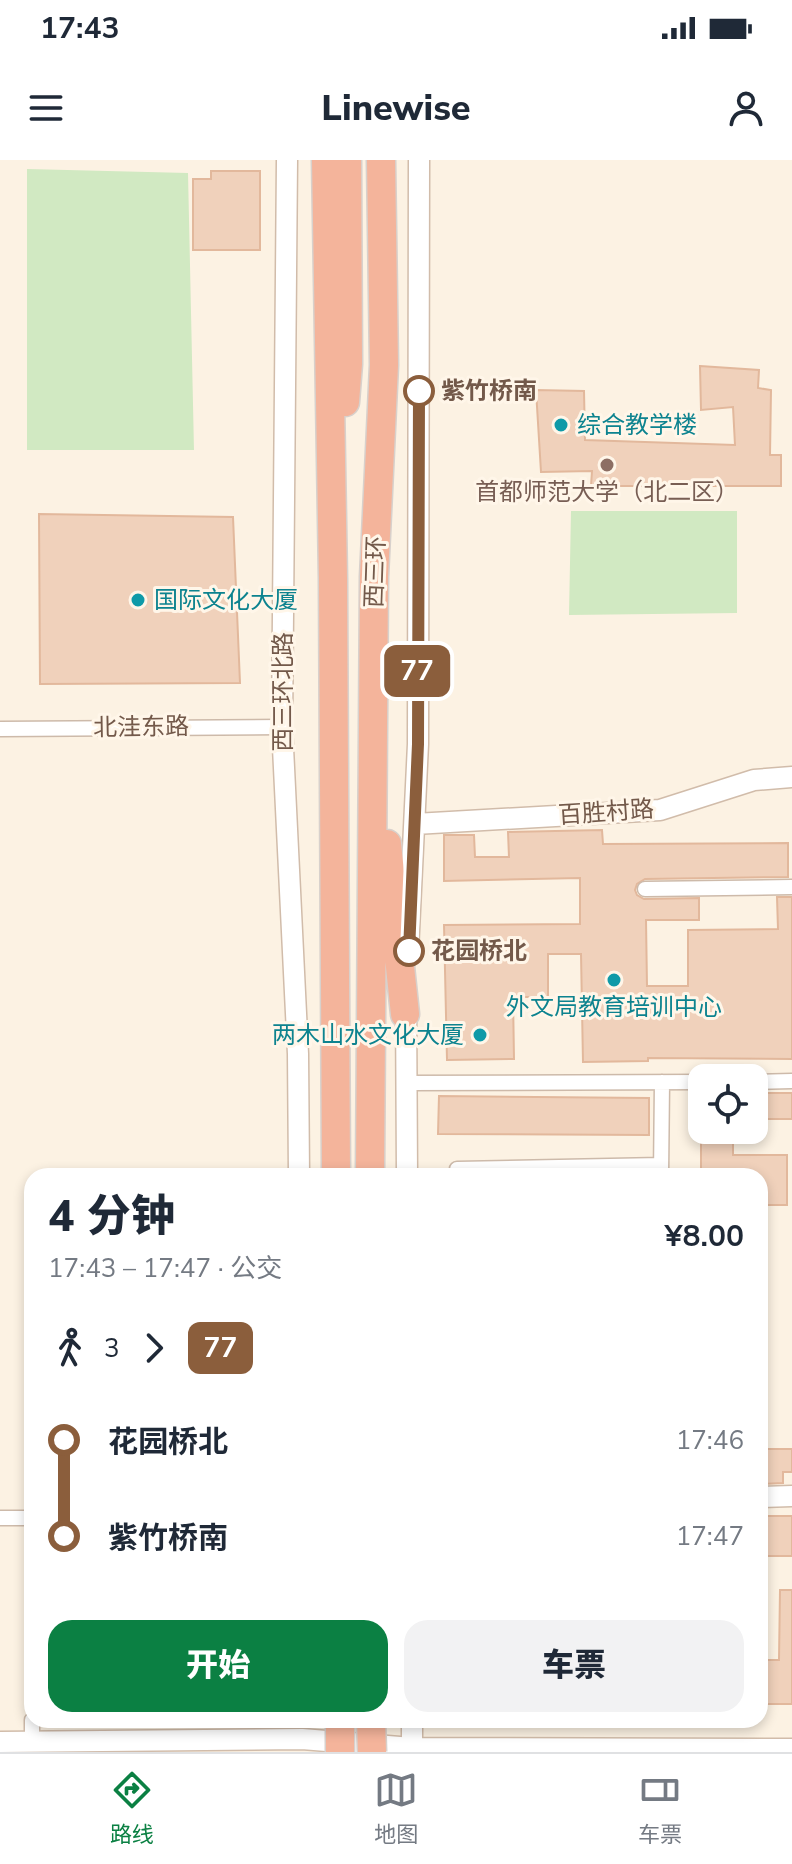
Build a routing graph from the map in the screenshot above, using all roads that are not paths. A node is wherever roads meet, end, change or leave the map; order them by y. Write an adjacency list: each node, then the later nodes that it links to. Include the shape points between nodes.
1 (287, 160): 13 (street, 西三环北路)
2 (326, 160): 11 (highway, 西三环)
3 (347, 160): 9 (highway)
4 (361, 160): 9 (highway)
5 (381, 160): 8 (highway, 西三环)
6 (400, 160): 8 (highway)
7 (419, 160): 16 (street)
8 (382, 240): 10 (highway, 西三环, via 384,365)
9 (354, 365): 10 (highway); 11 (highway)
10 (374, 577): 12 (highway, 西三环)
11 (333, 579): 26 (highway, 西三环)
12 (374, 714): 19 (highway); 27 (highway, 西三环)
13 (282, 727): 14 (street, 北洼东路); 25 (street, 西三环北路)
14 (0, 729)
15 (792, 777): 16 (street, 百胜村路, via 754,780 660,810)
16 (415, 824): 19 (street)
17 (792, 887): 18 (street)
18 (645, 889)
19 (405, 1014): 24 (street)
20 (792, 1081): 23 (street)
21 (662, 1082): 22 (street); 24 (street); 29 (street)
22 (688, 1082)
23 (768, 1082)
24 (406, 1083): 28 (street)
25 (299, 1168)
26 (336, 1168)
27 (370, 1168)
28 (407, 1168)
29 (661, 1168)
30 (792, 1496): 31 (street)
31 (768, 1497)
32 (0, 1518): 33 (street)
33 (24, 1518)
34 (32, 1728): 39 (street)
35 (347, 1728): 40 (highway, bridge)
36 (412, 1728): 42 (street)
37 (302, 1737): 39 (street); 40 (street)
38 (0, 1742): 39 (street)
39 (32, 1742)
40 (360, 1744): 42 (street)
41 (792, 1749): 42 (street)
42 (412, 1750)

